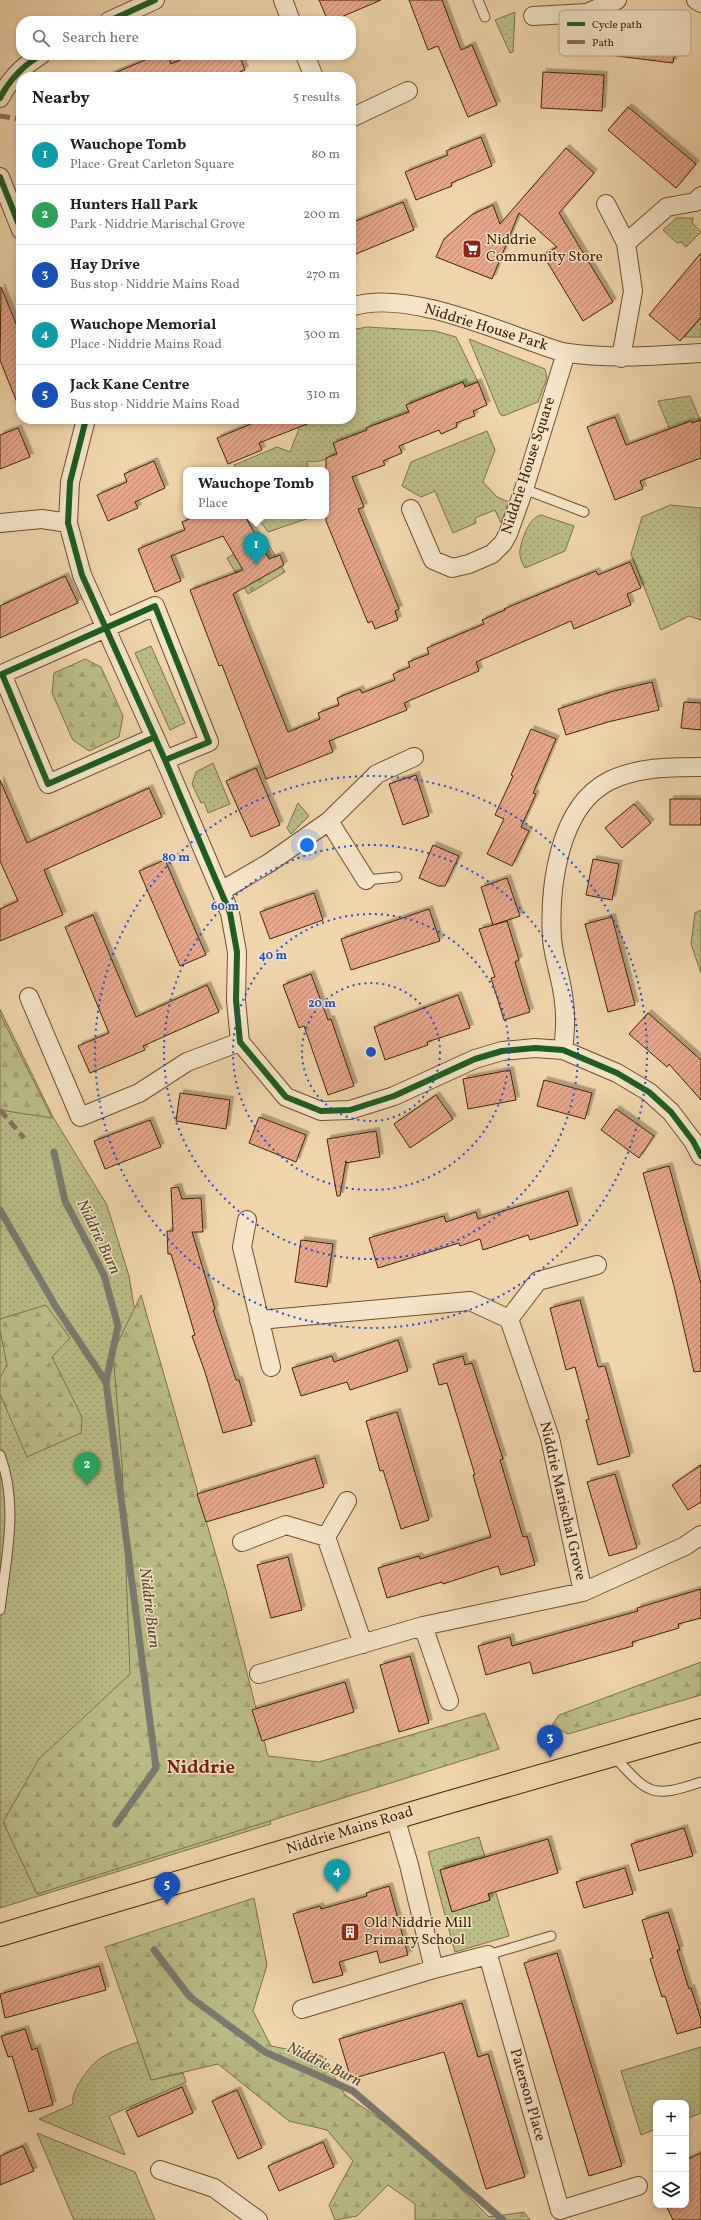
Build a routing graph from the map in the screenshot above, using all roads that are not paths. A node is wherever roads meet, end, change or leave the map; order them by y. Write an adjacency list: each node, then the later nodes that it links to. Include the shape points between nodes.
1 (155, 0): 8 (street)
2 (283, 0): 10 (street)
3 (478, 0): 12 (lane)
4 (616, 0): 7 (street)
5 (696, 0): 6 (street)
6 (701, 3)
7 (594, 10)
8 (117, 12)
9 (559, 15): 11 (street)
10 (289, 16)
11 (533, 16)
12 (485, 17)
13 (33, 60): 15 (street)
14 (307, 60): 16 (street)
15 (18, 72)
16 (312, 72)
17 (16, 74): 19 (street, via 8,82)
18 (408, 92): 20 (street)
19 (0, 98)
20 (356, 116)
21 (0, 177): 24 (street)
22 (701, 196): 25 (street, via 695,202 667,207)
23 (606, 204): 25 (street)
24 (16, 217)
25 (626, 243): 29 (street, via 633,291)
26 (356, 305): 27 (street, Niddrie House Park, via 362,303 407,304 448,313)
27 (566, 353): 29 (street, Niddrie House Park); 31 (street, Niddrie House Square)
28 (701, 353): 29 (street, Niddrie House Park)
29 (621, 358)
30 (85, 424): 35 (street, via 70,482)
31 (524, 489): 32 (street, Niddrie House Square, via 503,543 492,554 452,568 433,560); 33 (lane)
32 (412, 509)
33 (584, 512)
34 (0, 522): 35 (street, via 42,519)
35 (68, 523): 36 (street, via 82,575)
36 (106, 627): 37 (street); 37 (street, via 2,674 48,784); 39 (street, via 155,606 209,742)
37 (155, 737): 39 (street)
38 (414, 757): 41 (street, via 377,774)
39 (165, 760): 44 (street)
40 (701, 767): 47 (street, via 668,767 631,772 596,789 575,811 564,838 552,903 552,939 564,1001)
41 (329, 821): 43 (street); 44 (street, via 269,863)
42 (397, 877): 43 (lane)
43 (366, 880)
44 (221, 891): 46 (street, via 230,913 237,952 236,1000)
45 (29, 997): 46 (street, via 80,1117 139,1093 187,1062)
46 (240, 1042): 47 (street, via 286,1097 321,1111 358,1108 394,1096 475,1059 502,1051 535,1048)
47 (563, 1050): 48 (street, via 618,1073 649,1092 671,1112)
48 (701, 1156)
49 (247, 1220): 52 (street, via 242,1247)
50 (598, 1265): 51 (street, via 538,1281)
51 (509, 1319): 52 (street, via 470,1300); 59 (street, Niddrie Marischal Grove, via 550,1438)
52 (259, 1320): 53 (street)
53 (271, 1367)
54 (0, 1455): 60 (lane, via 7,1473 11,1508)
55 (347, 1501): 57 (street)
56 (701, 1535): 59 (street, Niddrie Marischal Grove, via 685,1546)
57 (326, 1538): 58 (street, via 286,1525); 62 (street)
58 (242, 1542)
59 (583, 1592): 61 (street, Niddrie Marischal Grove)
60 (0, 1610)
61 (423, 1626): 62 (street, Niddrie Marischal Grove); 64 (street)
62 (362, 1644): 63 (street, Niddrie Marischal Grove)
63 (259, 1674)
64 (449, 1701)
65 (701, 1730): 66 (main road, Niddrie Mains Road)
66 (612, 1754): 67 (lane, via 640,1785 660,1793); 68 (main road, Niddrie Mains Road)
67 (701, 1782)
68 (395, 1818): 69 (main road, Niddrie Mains Road); 72 (street)
69 (1, 1933)
70 (551, 1936): 71 (lane)
71 (488, 1955): 72 (street); 75 (street, Paterson Place, via 560,2210)
72 (434, 1969): 73 (street)
73 (302, 2009)
74 (160, 2170): 76 (street, via 214,2188)
75 (638, 2186)
76 (258, 2220)

